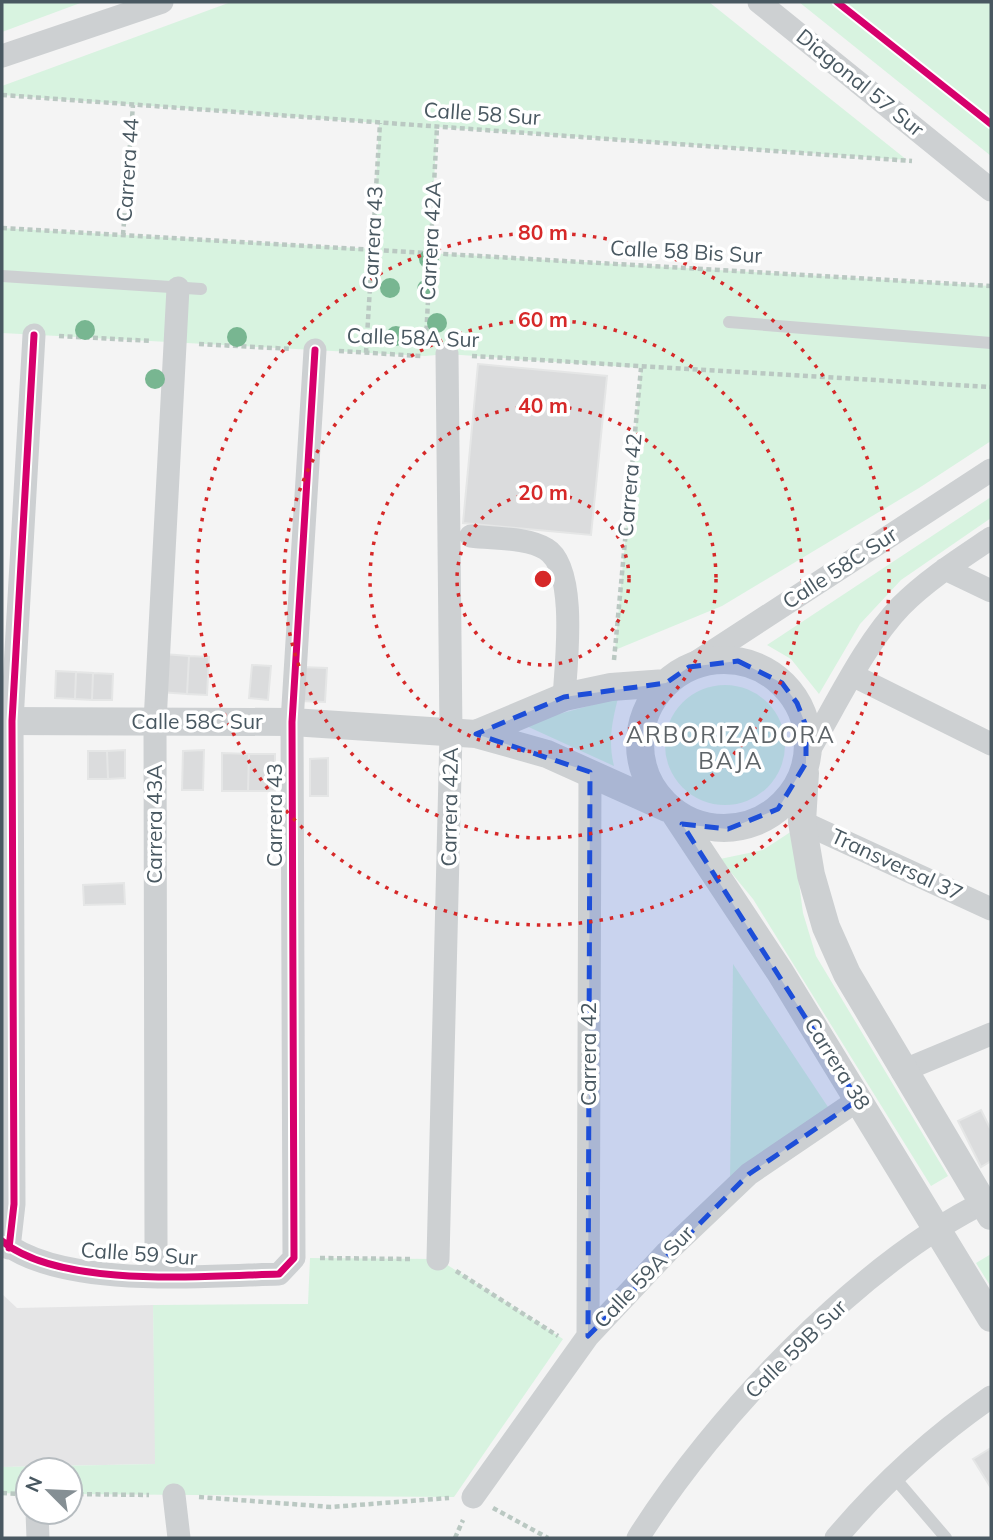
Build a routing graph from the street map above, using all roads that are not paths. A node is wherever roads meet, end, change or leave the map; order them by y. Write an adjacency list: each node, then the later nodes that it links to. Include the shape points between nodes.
1 (162, 2): 3 (street)
2 (759, 2): 4 (street, Diagonal 57 Sur)
3 (2, 56)
4 (991, 190)
5 (2, 276): 6 (lane)
6 (178, 288): 7 (lane); 22 (street, Carrera 43A)
7 (201, 289)
8 (729, 322): 10 (lane)
9 (34, 335): 21 (street)
10 (991, 343)
11 (315, 350): 23 (street, Carrera 43)
12 (436, 355): 24 (street, Carrera 42A)
13 (991, 470): 18 (street, Calle 58C Sur)
14 (471, 536): 20 (street, via 544,548 555,559 569,607)
15 (991, 538): 16 (street)
16 (945, 569): 17 (street); 19 (street, via 899,608)
17 (991, 591)
18 (677, 675): 20 (street, Calle 58C Sur); 26 (street, via 713,660 762,668 782,682 797,703 806,726); 28 (street, via 649,705 640,732 640,760 650,786)
19 (854, 676): 25 (street); 26 (street)
20 (564, 697): 24 (street, Calle 58C Sur)
21 (7, 721): 22 (street, Calle 58C Sur); 36 (street, via 14,1204)
22 (155, 722): 23 (street, Calle 58C Sur); 39 (street, Carrera 43A)
23 (292, 722): 24 (street, Calle 58C Sur); 38 (street, Carrera 43, via 294,1258)
24 (464, 734): 27 (street, Calle 58C Sur, via 547,754); 37 (street, Carrera 42A)
25 (991, 744)
26 (807, 757): 28 (street, via 795,789 778,809 754,823 728,829 701,826); 29 (street)
27 (590, 772): 28 (street, Calle 58C Sur); 41 (street, Carrera 42)
28 (672, 811): 33 (street, Carrera 38)
29 (802, 822): 30 (street, Transversal 37); 32 (street, via 826,927)
30 (991, 909)
31 (991, 1034): 32 (street)
32 (902, 1071): 34 (street)
33 (859, 1100): 35 (street, Carrera 38); 41 (street, Calle 59A Sur, via 749,1174)
34 (989, 1206): 35 (street, Calle 59B Sur)
35 (939, 1229): 40 (street, Carrera 38); 48 (street, Calle 59B Sur, via 854,1293 741,1402)
36 (6, 1245): 39 (street, Calle 59 Sur, via 51,1264)
37 (438, 1259)
38 (279, 1274): 39 (street, Calle 59 Sur)
39 (153, 1277)
40 (991, 1318)
41 (588, 1336): 45 (street, Calle 59A Sur)
42 (991, 1397): 43 (street)
43 (893, 1476): 46 (street); 49 (lane)
44 (174, 1495): 47 (street)
45 (473, 1497)
46 (839, 1537)
47 (179, 1538)
48 (638, 1538)
49 (946, 1538)

